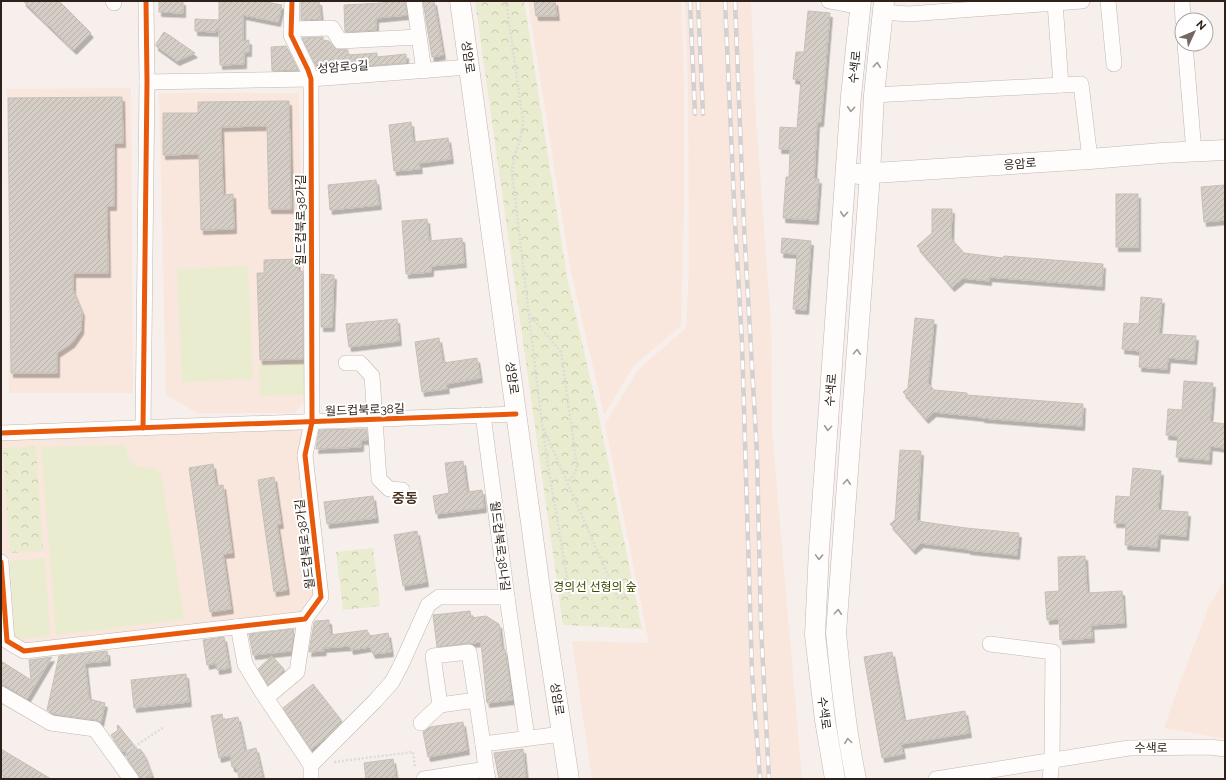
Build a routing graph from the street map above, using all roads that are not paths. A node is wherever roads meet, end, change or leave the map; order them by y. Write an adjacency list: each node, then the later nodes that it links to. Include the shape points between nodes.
1 (146, 1): 19 (street)
2 (292, 1): 12 (street)
3 (414, 1): 13 (street)
4 (460, 1): 16 (main road, 성암로)
5 (829, 1): 10 (street)
6 (1082, 1): 9 (street)
7 (1108, 1): 15 (street)
8 (1182, 1): 11 (street)
9 (1055, 3): 10 (street, via 909,14); 20 (street)
10 (873, 4): 21 (main road, 수색로, one-way to 10, via 880,34); 26 (main road, 수색로, one-way to 26, via 852,96)
11 (1183, 12)
12 (292, 29): 13 (street, via 332,28 340,41); 18 (street, via 291,35)
13 (419, 37): 17 (street)
14 (1186, 52): 23 (street)
15 (1114, 64)
16 (469, 67): 17 (street, 성암로9길); 28 (main road, 성암로)
17 (424, 70): 18 (street, 성암로9길)
18 (311, 79): 19 (street, 성암로9길); 31 (street, 월드컵북로38가길)
19 (147, 82): 32 (street)
20 (1061, 85): 21 (street, 수색로); 24 (street, 수색로, via 1081,84)
21 (874, 95): 25 (main road, 수색로)
22 (1225, 150): 23 (main road, 응암로)
23 (1194, 152): 24 (main road, 응암로)
24 (1090, 159): 25 (main road, 응암로)
25 (870, 174): 26 (main road, 응암로); 56 (main road, 수색로, one-way to 25, via 849,747 836,633)
26 (846, 175): 55 (main road, 수색로, one-way to 55, via 815,635 824,720)
27 (346, 363): 30 (street, via 360,363 372,376)
28 (516, 414): 29 (street, 월드컵북로38길); 45 (main road, 성암로)
29 (483, 415): 30 (street, 월드컵북로38길); 36 (street, 월드컵북로38나길)
30 (375, 419): 31 (street, 월드컵북로38길); 34 (street, via 379,479 389,488)
31 (312, 422): 32 (street, 월드컵북로38길); 37 (street, 월드컵북로38가길, via 305,455 321,597)
32 (143, 428): 33 (street, 월드컵북로38길)
33 (1, 433)
34 (402, 490)
35 (1, 562): 38 (street, via 7,641 24,651)
36 (506, 597): 46 (street); 50 (street, 월드컵북로38나길, via 439,597 428,605 392,682)
37 (305, 619): 38 (street); 41 (street, 월드컵북로38가길, via 297,672)
38 (238, 626): 41 (street, via 245,664)
39 (990, 644): 49 (street, via 1053,652)
40 (1, 694): 53 (street, via 50,723 95,729)
41 (266, 698): 50 (street)
42 (476, 700): 43 (street); 43 (street, via 469,652 433,656); 47 (street)
43 (440, 705): 44 (street)
44 (421, 723)
45 (562, 734): 46 (street); 54 (main road, 성암로)
46 (527, 738): 47 (street)
47 (483, 744): 51 (street)
48 (1225, 749): 49 (street, 수색로, via 1129,748)
49 (1052, 760): 57 (street, 수색로); 58 (street)
50 (311, 772)
51 (487, 774): 52 (street)
52 (420, 776)
53 (131, 779)
54 (569, 779)
55 (835, 779)
56 (856, 779)
57 (936, 779)
58 (1050, 779)

